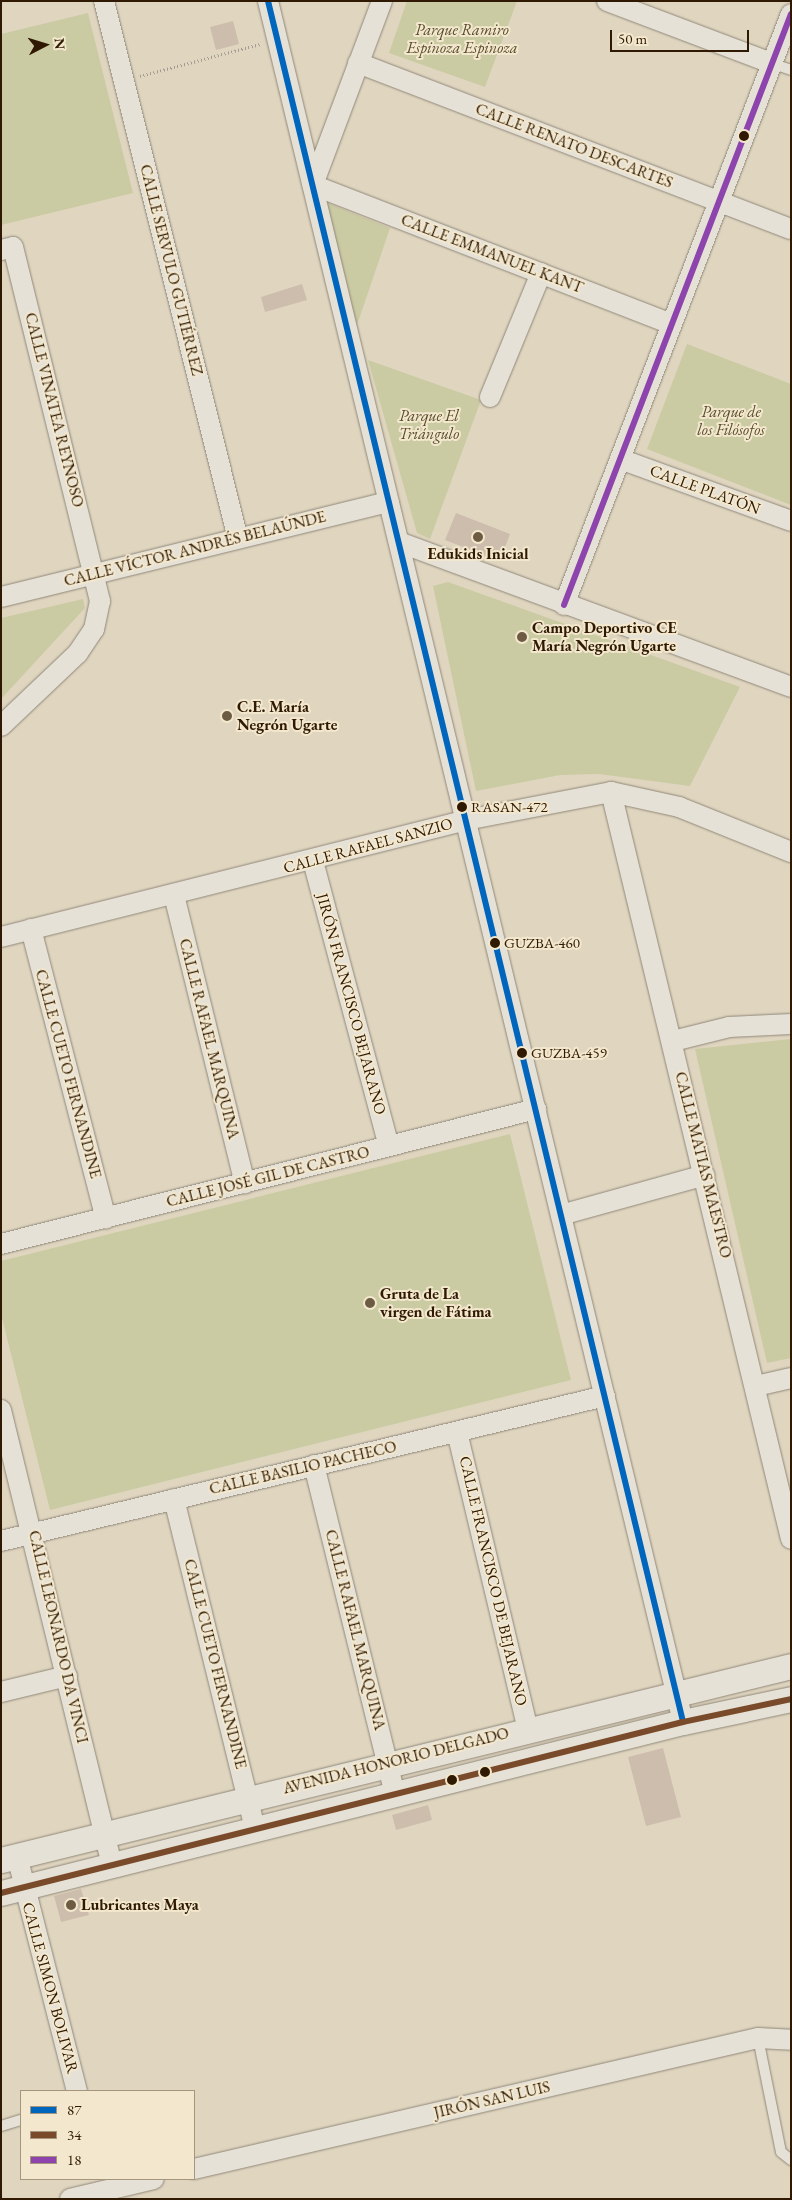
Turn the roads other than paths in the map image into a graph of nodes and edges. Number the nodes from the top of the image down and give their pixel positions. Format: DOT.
graph roads {
  1 [pos="104,1"];
  2 [pos="268,1"];
  3 [pos="382,1"];
  4 [pos="608,1"];
  5 [pos="791,14"];
  6 [pos="358,63"];
  7 [pos="771,63"];
  8 [pos="791,70"];
  9 [pos="312,185"];
  10 [pos="719,201"];
  11 [pos="791,229"];
  12 [pos="7,248"];
  13 [pos="541,273"];
  14 [pos="672,324"];
  15 [pos="490,397"];
  16 [pos="620,458"];
  17 [pos="389,502"];
  18 [pos="791,521"];
  19 [pos="238,539"];
  20 [pos="399,542"];
  21 [pos="95,574"];
  22 [pos="1,597"];
  23 [pos="564,604"];
  24 [pos="791,687"];
  25 [pos="1,726"];
  26 [pos="611,792"];
  27 [pos="466,820"];
  28 [pos="791,852"];
  29 [pos="313,861"];
  30 [pos="174,895"];
  31 [pos="31,930"];
  32 [pos="1,937"];
  33 [pos="791,1024"];
  34 [pos="673,1041"];
  35 [pos="536,1110"];
  36 [pos="389,1146"];
  37 [pos="705,1176"];
  38 [pos="245,1183"];
  39 [pos="561,1215"];
  40 [pos="106,1218"];
  41 [pos="1,1244"];
  42 [pos="791,1378"];
  43 [pos="756,1386"];
  44 [pos="604,1396"];
  45 [pos="1,1410"];
  46 [pos="457,1432"];
  47 [pos="314,1465"];
  48 [pos="174,1499"];
  49 [pos="33,1533"];
  50 [pos="790,1535"];
  51 [pos="1,1541"];
  52 [pos="791,1666"];
  53 [pos="67,1676"];
  54 [pos="1,1692"];
  55 [pos="676,1693"];
  56 [pos="791,1699"];
  57 [pos="683,1722"];
  58 [pos="528,1729"];
  59 [pos="389,1764"];
  60 [pos="395,1795"];
  61 [pos="248,1797"];
  62 [pos="256,1829"];
  63 [pos="105,1833"];
  64 [pos="9,1858"];
  65 [pos="112,1864"];
  66 [pos="13,1890"];
  67 [pos="758,2038"];
  68 [pos="791,2040"];
  69 [pos="77,2090"];
  70 [pos="20,2120"];
  71 [pos="1,2126"];
  72 [pos="791,2160"];
  73 [pos="195,2169"];
  74 [pos="149,2180"];
  75 [pos="103,2189"];
  76 [pos="70,2199"];
  1 -- 19 [label="street, CALLE SERVULO GUTIÉRREZ"];
  2 -- 9 [label="street"];
  3 -- 6 [label="street"];
  4 -- 7 [label="street"];
  5 -- 7 [label="street"];
  6 -- 9 [label="street"];
  6 -- 10 [label="street, CALLE RENATO DESCARTES"];
  7 -- 8 [label="lane"];
  7 -- 10 [label="street"];
  9 -- 13 [label="street, CALLE EMMANUEL KANT"];
  9 -- 17 [label="street"];
  10 -- 11 [label="street, CALLE RENATO DESCARTES"];
  10 -- 14 [label="street"];
  12 -- 21 [label="street, CALLE VINATEA REYNOSO"];
  13 -- 14 [label="street, CALLE EMMANUEL KANT"];
  13 -- 15 [label="street"];
  14 -- 16 [label="street"];
  16 -- 18 [label="street, CALLE PLATÓN"];
  16 -- 23 [label="street"];
  17 -- 19 [label="street, CALLE VÍCTOR ANDRÉS BELAÚNDE"];
  17 -- 20 [label="street"];
  19 -- 21 [label="street, CALLE VÍCTOR ANDRÉS BELAÚNDE"];
  20 -- 23 [label="street"];
  20 -- 27 [label="street"];
  21 -- 22 [label="street, CALLE VÍCTOR ANDRÉS BELAÚNDE"];
  21 -- 25 [label="street, CALLE VINATEA REYNOSO"];
  23 -- 24 [label="street"];
  26 -- 27 [label="street, CALLE RAFAEL SANZIO"];
  26 -- 28 [label="street, CALLE RAFAEL SANZIO"];
  26 -- 34 [label="street, CALLE MATIAS MAESTRO"];
  27 -- 29 [label="street, CALLE RAFAEL SANZIO"];
  27 -- 35 [label="street"];
  29 -- 30 [label="street, CALLE RAFAEL SANZIO"];
  29 -- 36 [label="street, JIRÓN FRANCISCO BEJARANO"];
  30 -- 31 [label="street, CALLE RAFAEL SANZIO"];
  30 -- 38 [label="street, CALLE RAFAEL MARQUINA"];
  31 -- 32 [label="street, CALLE RAFAEL SANZIO"];
  31 -- 40 [label="street, CALLE CUETO FERNANDINE"];
  33 -- 34 [label="street"];
  34 -- 37 [label="street, CALLE MATIAS MAESTRO"];
  35 -- 36 [label="street, CALLE JOSÉ GIL DE CASTRO"];
  35 -- 39 [label="street"];
  36 -- 38 [label="street, CALLE JOSÉ GIL DE CASTRO"];
  37 -- 39 [label="street"];
  37 -- 43 [label="street, CALLE MATIAS MAESTRO"];
  38 -- 40 [label="street, CALLE JOSÉ GIL DE CASTRO"];
  39 -- 44 [label="street"];
  40 -- 41 [label="street, CALLE JOSÉ GIL DE CASTRO"];
  42 -- 43 [label="street"];
  43 -- 50 [label="street, CALLE MATIAS MAESTRO"];
  44 -- 46 [label="street, CALLE BASILIO PACHECO"];
  44 -- 55 [label="street"];
  45 -- 49 [label="street, CALLE LEONARDO DA VINCI"];
  46 -- 47 [label="street, CALLE BASILIO PACHECO"];
  46 -- 58 [label="street, CALLE FRANCISCO DE BEJARANO"];
  47 -- 48 [label="street, CALLE BASILIO PACHECO"];
  47 -- 59 [label="street, CALLE RAFAEL MARQUINA"];
  48 -- 49 [label="street, CALLE BASILIO PACHECO"];
  48 -- 61 [label="street, CALLE CUETO FERNANDINE"];
  49 -- 51 [label="street, CALLE BASILIO PACHECO"];
  49 -- 53 [label="street, CALLE LEONARDO DA VINCI"];
  52 -- 55 [label="street, AVENIDA HONORIO DELGADO"];
  53 -- 54 [label="street"];
  53 -- 63 [label="street, CALLE LEONARDO DA VINCI"];
  55 -- 57 [label="street"];
  55 -- 58 [label="street, AVENIDA HONORIO DELGADO"];
  56 -- 57 [label="street, AVENIDA HONORIO DELGADO"];
  57 -- 60 [label="street, AVENIDA HONORIO DELGADO"];
  58 -- 59 [label="street, AVENIDA HONORIO DELGADO"];
  59 -- 60 [label="street, CALLE RAFAEL MARQUINA"];
  59 -- 61 [label="street, AVENIDA HONORIO DELGADO"];
  60 -- 62 [label="street, AVENIDA HONORIO DELGADO"];
  61 -- 62 [label="street, CALLE CUETO FERNANDINE"];
  61 -- 63 [label="street, AVENIDA HONORIO DELGADO"];
  62 -- 65 [label="street, AVENIDA HONORIO DELGADO"];
  63 -- 64 [label="street, AVENIDA HONORIO DELGADO"];
  63 -- 65 [label="street, CALLE LEONARDO DA VINCI"];
  64 -- 66 [label="street, CALLE SIMON BOLIVAR"];
  65 -- 66 [label="street, AVENIDA HONORIO DELGADO"];
  66 -- 69 [label="street, CALLE SIMON BOLIVAR"];
  67 -- 68 [label="street, JIRÓN SAN LUIS"];
  67 -- 72 [label="lane"];
  67 -- 73 [label="street, JIRÓN SAN LUIS"];
  70 -- 71 [label="lane"];
  74 -- 75 [label="street"];
  75 -- 76 [label="street"];
}
